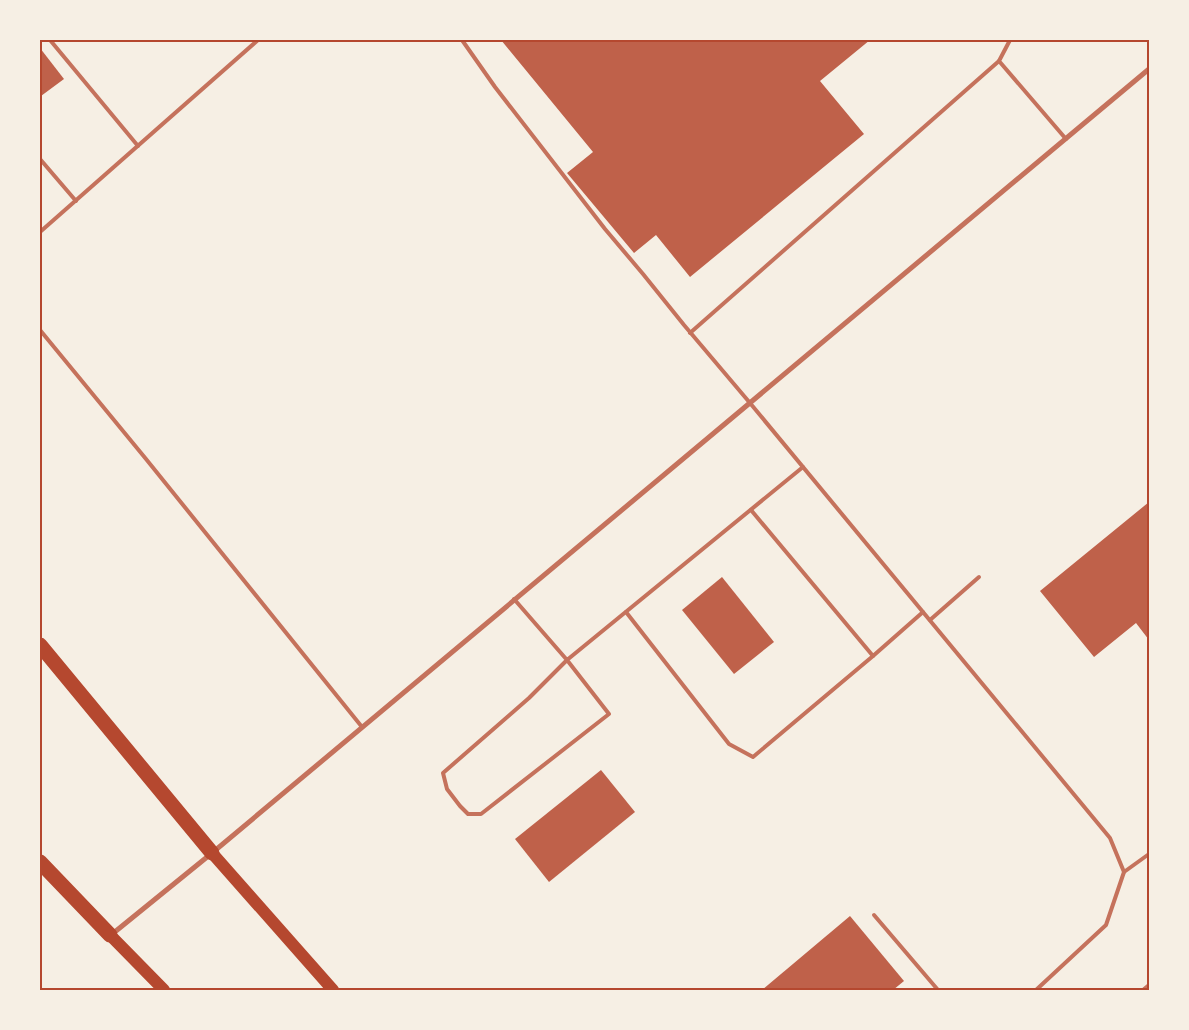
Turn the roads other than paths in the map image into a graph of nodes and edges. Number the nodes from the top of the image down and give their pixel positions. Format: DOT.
graph roads {
  1 [pos="50,40"];
  2 [pos="258,40"];
  3 [pos="462,40"];
  4 [pos="1010,40"];
  5 [pos="998,61"];
  6 [pos="1149,69"];
  7 [pos="1066,139"];
  8 [pos="138,146"];
  9 [pos="40,159"];
  10 [pos="76,200"];
  11 [pos="40,232"];
  12 [pos="40,330"];
  13 [pos="690,333"];
  14 [pos="750,403"];
  15 [pos="803,467"];
  16 [pos="751,510"];
  17 [pos="980,577"];
  18 [pos="514,599"];
  19 [pos="626,612"];
  20 [pos="923,612"];
  21 [pos="930,620"];
  22 [pos="40,645"];
  23 [pos="873,656"];
  24 [pos="567,660"];
  25 [pos="362,726"];
  26 [pos="212,853"];
  27 [pos="1149,854"];
  28 [pos="40,862"];
  29 [pos="1124,872"];
  30 [pos="874,915"];
  31 [pos="110,935"];
  32 [pos="1149,984"];
  33 [pos="164,990"];
  34 [pos="334,990"];
  35 [pos="938,990"];
  36 [pos="1036,990"];
  37 [pos="1143,990"];
  1 -- 8 [label="lane"];
  2 -- 8 [label="lane"];
  3 -- 13 [label="lane"];
  4 -- 5 [label="lane"];
  5 -- 7 [label="lane"];
  5 -- 13 [label="lane"];
  6 -- 7 [label="street"];
  7 -- 14 [label="street"];
  8 -- 10 [label="lane"];
  9 -- 10 [label="lane"];
  10 -- 11 [label="lane"];
  12 -- 25 [label="lane"];
  13 -- 14 [label="lane"];
  14 -- 15 [label="lane"];
  14 -- 18 [label="street"];
  15 -- 16 [label="lane"];
  15 -- 20 [label="lane"];
  16 -- 19 [label="lane"];
  16 -- 23 [label="lane"];
  17 -- 21 [label="lane"];
  18 -- 24 [label="lane"];
  18 -- 25 [label="street"];
  19 -- 23 [label="lane"];
  19 -- 24 [label="lane"];
  20 -- 21 [label="lane"];
  20 -- 23 [label="lane"];
  21 -- 29 [label="lane"];
  22 -- 26 [label="highway"];
  24 -- 24 [label="lane"];
  25 -- 26 [label="street"];
  26 -- 31 [label="street"];
  26 -- 34 [label="main road"];
  27 -- 29 [label="lane"];
  28 -- 31 [label="highway"];
  29 -- 36 [label="lane"];
  30 -- 35 [label="lane"];
  31 -- 33 [label="main road"];
  32 -- 37 [label="lane"];
}
